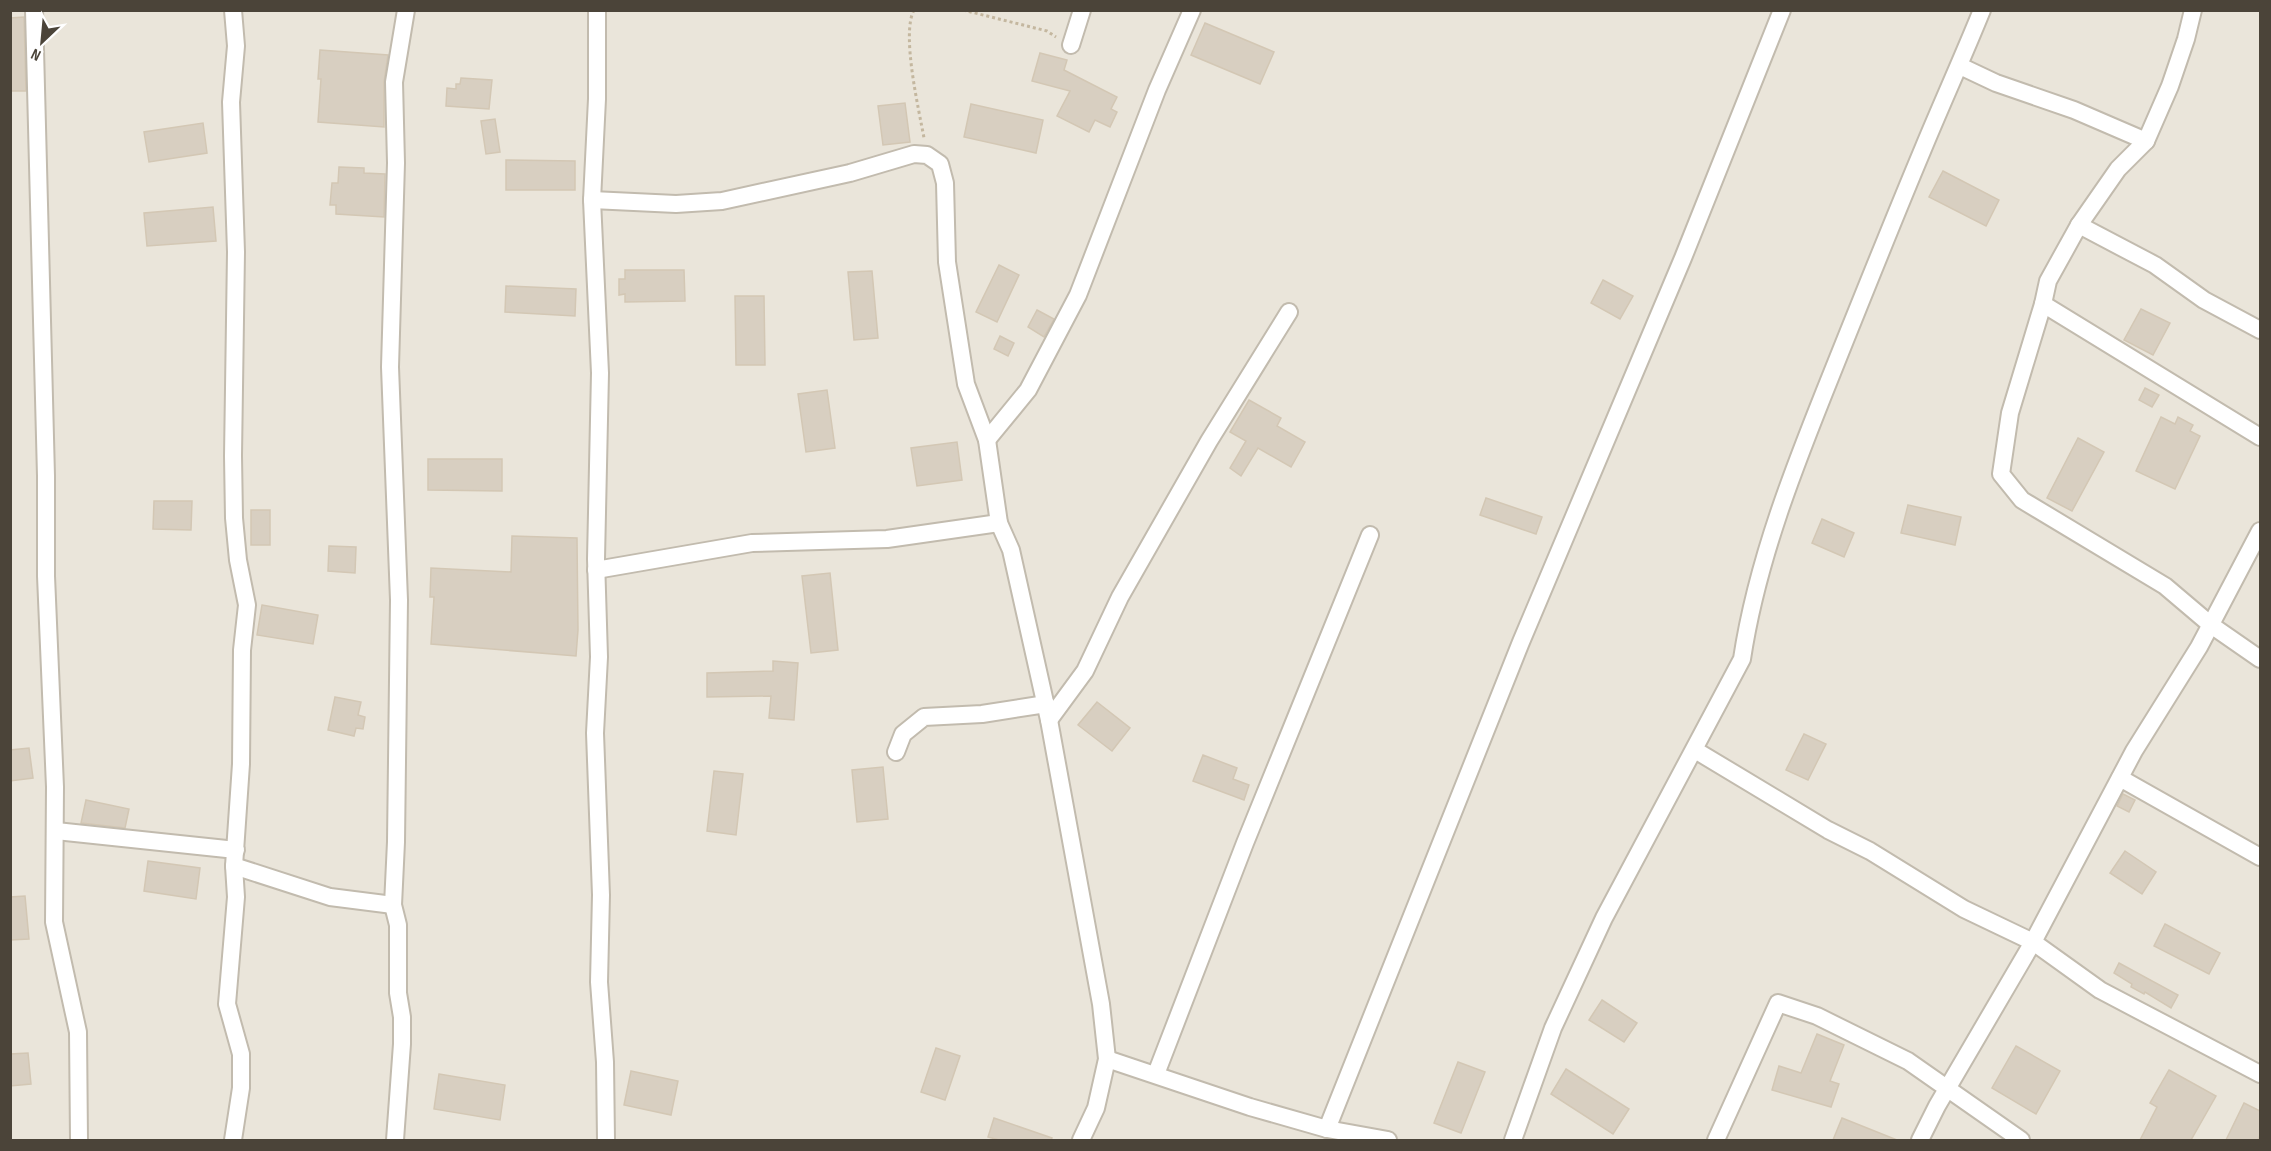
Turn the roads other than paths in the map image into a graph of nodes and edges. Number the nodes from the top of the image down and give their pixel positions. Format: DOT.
graph roads {
  1 [pos="34,10"];
  2 [pos="233,10"];
  3 [pos="406,10"];
  4 [pos="597,10"];
  5 [pos="1082,10"];
  6 [pos="1192,10"];
  7 [pos="1782,10"];
  8 [pos="1982,10"];
  9 [pos="2193,10"];
  10 [pos="1071,45"];
  11 [pos="1960,66"];
  12 [pos="2146,141"];
  13 [pos="592,200"];
  14 [pos="2079,225"];
  15 [pos="2043,304"];
  16 [pos="1289,312"];
  17 [pos="2260,330"];
  18 [pos="2260,437"];
  19 [pos="987,440"];
  20 [pos="999,523"];
  21 [pos="2260,531"];
  22 [pos="1370,535"];
  23 [pos="596,570"];
  24 [pos="2211,626"];
  25 [pos="2260,659"];
  26 [pos="1047,712"];
  27 [pos="1695,750"];
  28 [pos="896,752"];
  29 [pos="2120,778"];
  30 [pos="56,831"];
  31 [pos="2260,857"];
  32 [pos="235,858"];
  33 [pos="393,905"];
  34 [pos="2033,942"];
  35 [pos="1107,1059"];
  36 [pos="1156,1074"];
  37 [pos="2260,1074"];
  38 [pos="1948,1089"];
  39 [pos="1327,1129"];
  40 [pos="79,1140"];
  41 [pos="233,1140"];
  42 [pos="395,1140"];
  43 [pos="606,1140"];
  44 [pos="1081,1140"];
  45 [pos="1388,1140"];
  46 [pos="1513,1140"];
  47 [pos="1716,1140"];
  48 [pos="1920,1140"];
  49 [pos="2021,1140"];
  1 -- 30 [label="street"];
  2 -- 32 [label="street"];
  3 -- 33 [label="street"];
  4 -- 13 [label="street"];
  5 -- 10 [label="street"];
  6 -- 19 [label="street"];
  7 -- 39 [label="street"];
  8 -- 11 [label="street"];
  9 -- 12 [label="street"];
  11 -- 12 [label="street"];
  11 -- 27 [label="street"];
  12 -- 14 [label="street"];
  13 -- 19 [label="street"];
  13 -- 23 [label="street"];
  14 -- 15 [label="street"];
  14 -- 17 [label="street"];
  15 -- 18 [label="street"];
  15 -- 24 [label="street"];
  16 -- 26 [label="street"];
  19 -- 20 [label="street"];
  20 -- 23 [label="street"];
  20 -- 26 [label="street"];
  21 -- 24 [label="street"];
  22 -- 36 [label="street"];
  23 -- 43 [label="street"];
  24 -- 25 [label="street"];
  24 -- 29 [label="street"];
  26 -- 28 [label="street"];
  26 -- 35 [label="street"];
  27 -- 34 [label="street"];
  27 -- 46 [label="street"];
  29 -- 31 [label="street"];
  29 -- 34 [label="street"];
  30 -- 32 [label="street"];
  30 -- 40 [label="street"];
  32 -- 33 [label="street"];
  32 -- 41 [label="street"];
  33 -- 42 [label="street"];
  34 -- 37 [label="street"];
  34 -- 38 [label="street"];
  35 -- 36 [label="street"];
  35 -- 44 [label="street"];
  36 -- 39 [label="street"];
  38 -- 47 [label="street"];
  38 -- 48 [label="street"];
  38 -- 49 [label="street"];
  39 -- 45 [label="street"];
}
